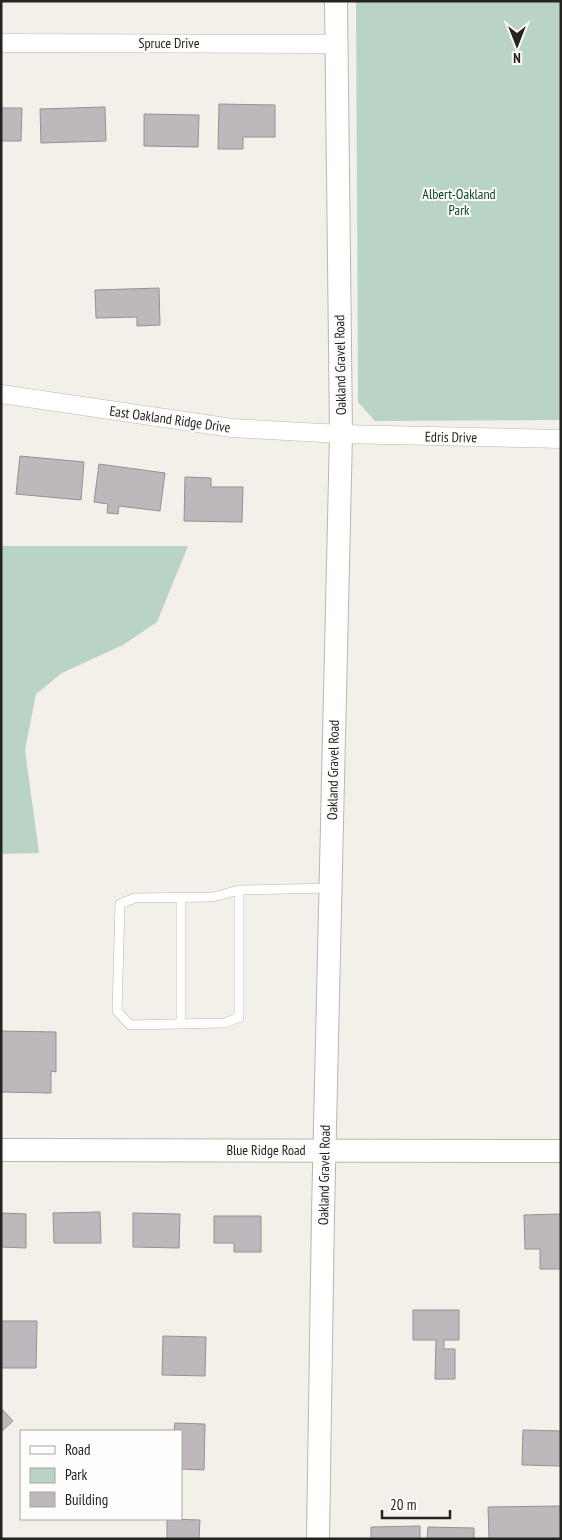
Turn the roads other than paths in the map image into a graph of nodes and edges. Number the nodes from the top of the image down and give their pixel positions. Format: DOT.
graph roads {
  1 [pos="336,1"];
  2 [pos="1,43"];
  3 [pos="336,44"];
  4 [pos="1,394"];
  5 [pos="341,434"];
  6 [pos="561,439"];
  7 [pos="330,888"];
  8 [pos="240,890"];
  9 [pos="181,898"];
  10 [pos="181,1024"];
  11 [pos="1,1150"];
  12 [pos="325,1150"];
  13 [pos="561,1151"];
  14 [pos="318,1539"];
  1 -- 3 [label="street, Oakland Gravel Road"];
  2 -- 3 [label="street, Spruce Drive"];
  3 -- 5 [label="street, Oakland Gravel Road"];
  4 -- 5 [label="street, East Oakland Ridge Drive"];
  5 -- 6 [label="street, Edris Drive"];
  5 -- 7 [label="street, Oakland Gravel Road"];
  7 -- 8 [label="lane"];
  7 -- 12 [label="street, Oakland Gravel Road"];
  8 -- 9 [label="lane"];
  8 -- 10 [label="lane"];
  9 -- 10 [label="lane"];
  9 -- 10 [label="lane"];
  11 -- 12 [label="street, Blue Ridge Road"];
  12 -- 13 [label="street, Blue Ridge Road"];
  12 -- 14 [label="street, Oakland Gravel Road"];
}
